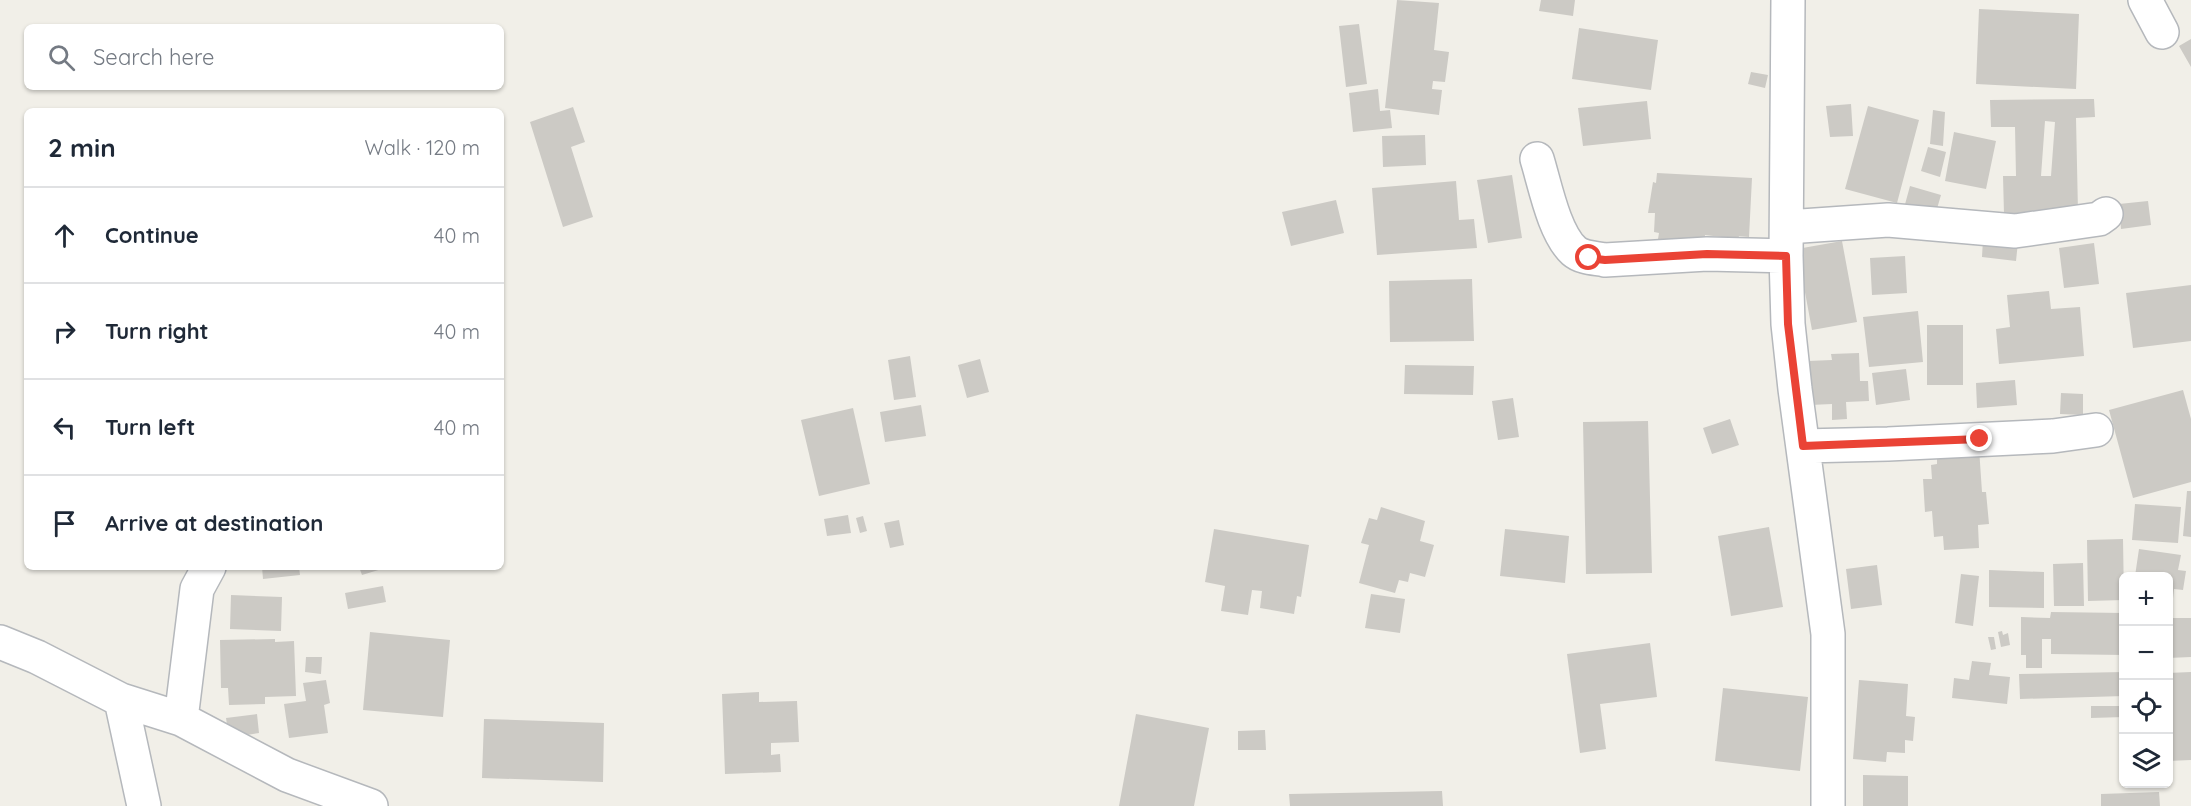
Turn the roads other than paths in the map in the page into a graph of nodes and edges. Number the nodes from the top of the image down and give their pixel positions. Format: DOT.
graph roads {
  1 [pos="1788,0"];
  2 [pos="2145,0"];
  3 [pos="2162,32"];
  4 [pos="1537,159"];
  5 [pos="2106,214"];
  6 [pos="1786,242"];
  7 [pos="2096,430"];
  8 [pos="1803,446"];
  9 [pos="207,570"];
  10 [pos="0,642"];
  11 [pos="121,700"];
  12 [pos="181,719"];
  13 [pos="144,806"];
  14 [pos="371,806"];
  15 [pos="1828,806"];
  1 -- 6 [label="street"];
  2 -- 3 [label="street"];
  4 -- 6 [label="street"];
  5 -- 6 [label="street"];
  6 -- 8 [label="street"];
  7 -- 8 [label="street"];
  8 -- 15 [label="street"];
  9 -- 12 [label="street"];
  10 -- 11 [label="street"];
  11 -- 12 [label="street"];
  11 -- 13 [label="street"];
  12 -- 14 [label="street"];
}
